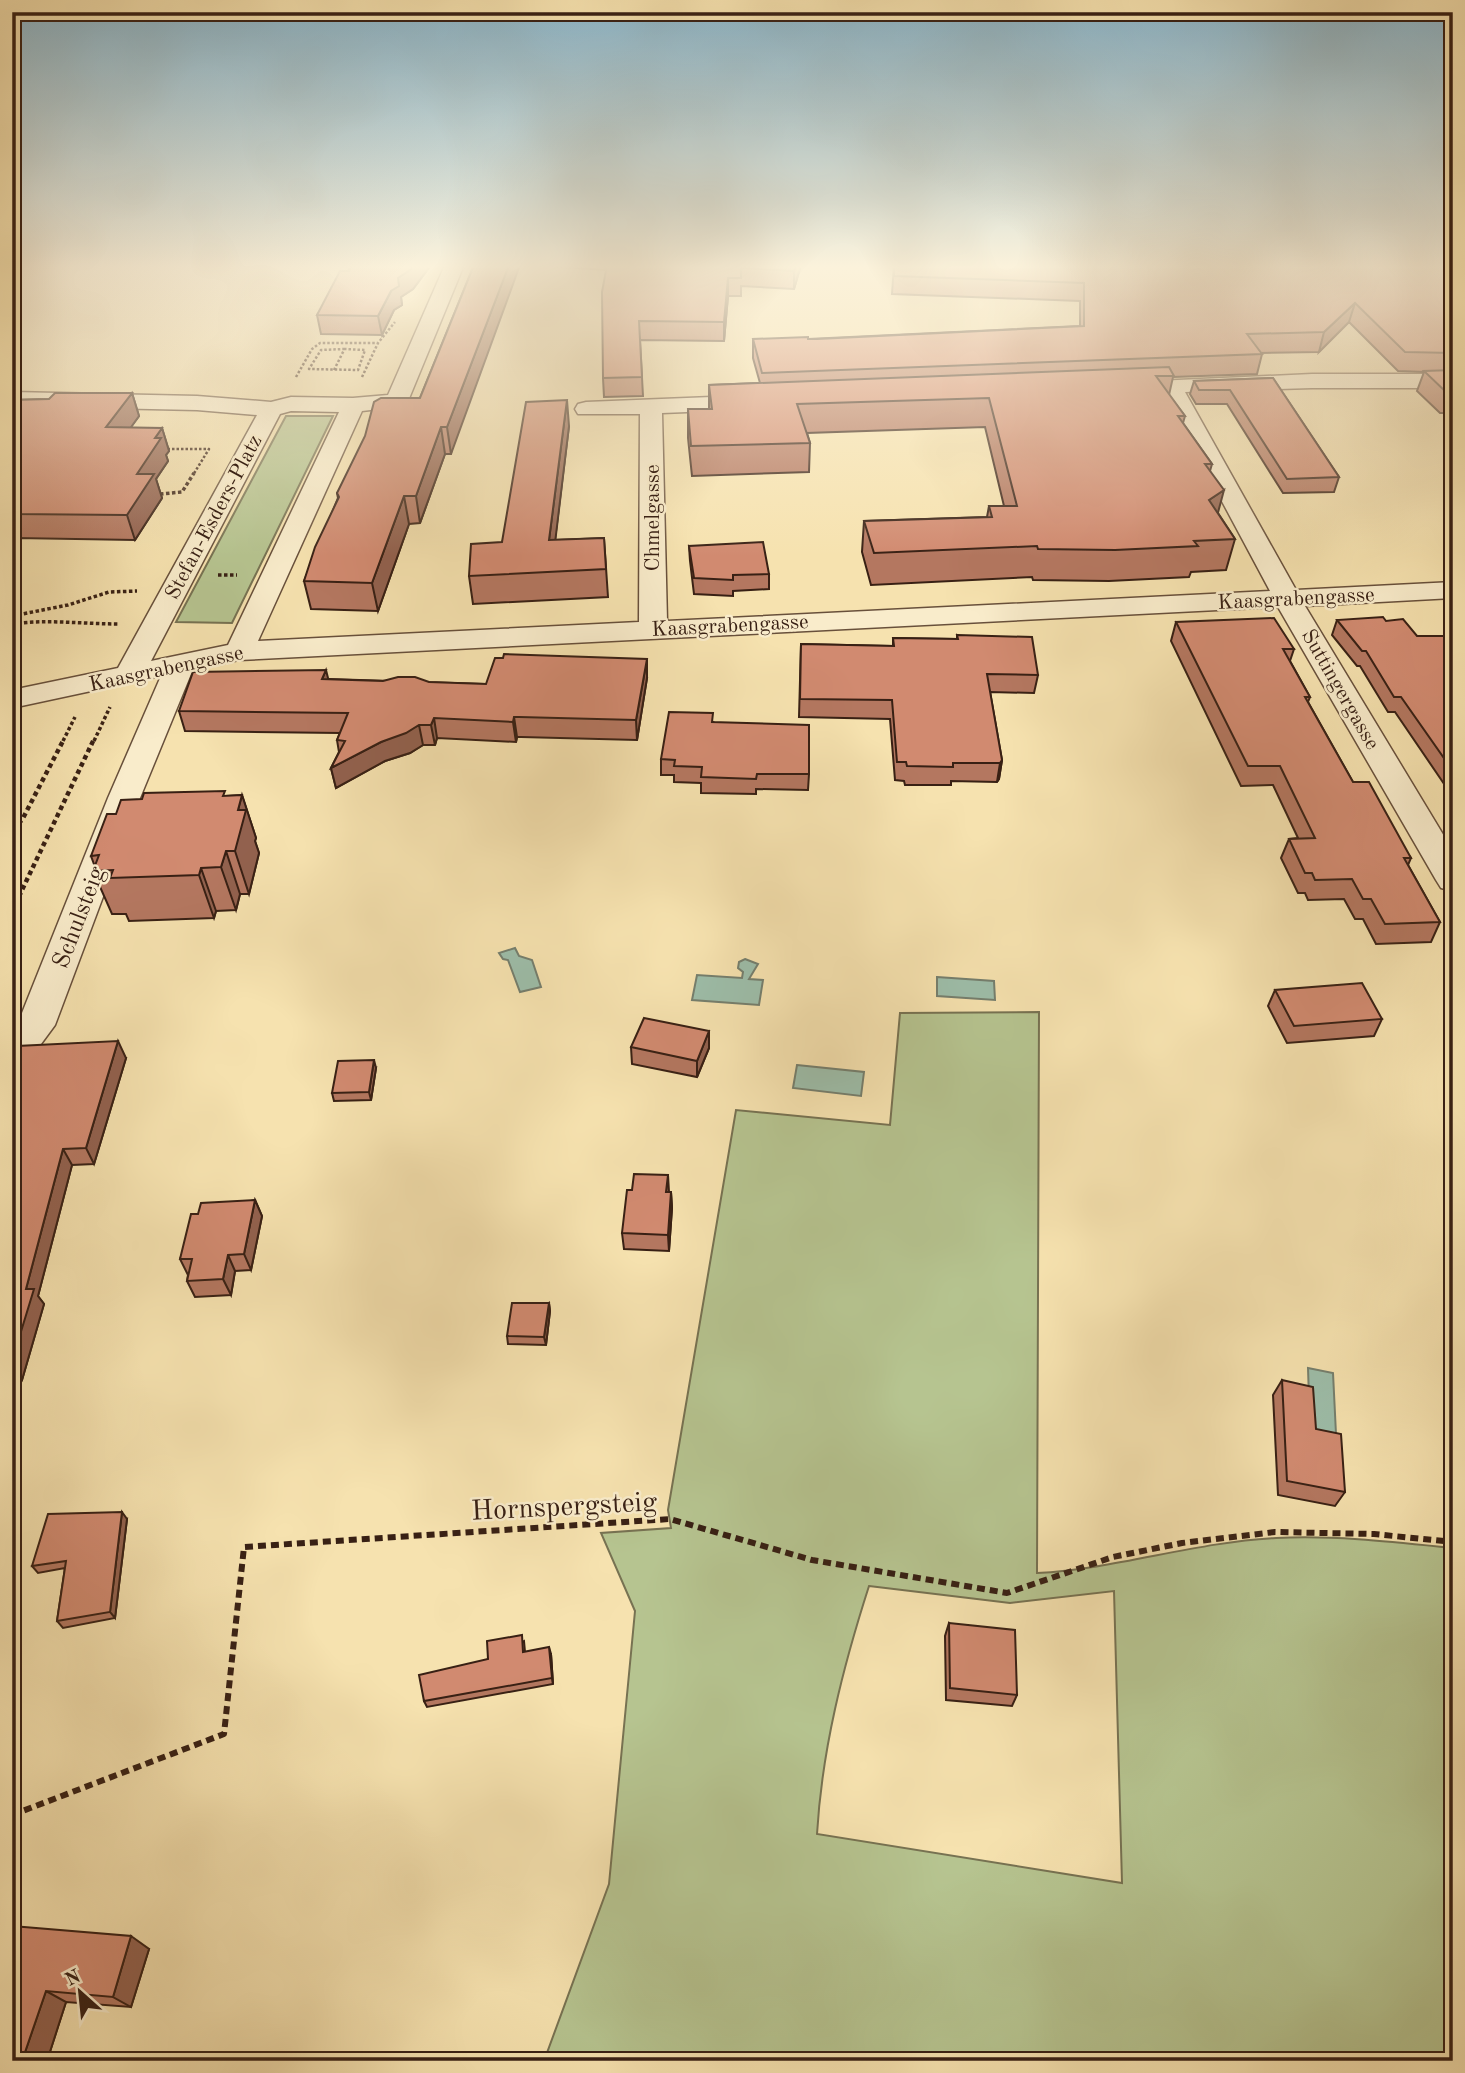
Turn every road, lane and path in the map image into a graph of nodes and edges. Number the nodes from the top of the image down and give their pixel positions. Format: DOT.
graph roads {
  1 [pos="305,362"];
  2 [pos="314,362"];
  3 [pos="362,362"];
  4 [pos="370,362"];
  5 [pos="414,362"];
  6 [pos="1453,381"];
  7 [pos="299,385"];
  8 [pos="1171,386"];
  9 [pos="1102,389"];
  10 [pos="356,392"];
  11 [pos="12,399"];
  12 [pos="788,401"];
  13 [pos="651,406"];
  14 [pos="271,409"];
  15 [pos="586,409"];
  16 [pos="155,449"];
  17 [pos="160,494"];
  18 [pos="182,575"];
  19 [pos="274,575"];
  20 [pos="1453,590"];
  21 [pos="138,591"];
  22 [pos="1287,598"];
  23 [pos="12,616"];
  24 [pos="12,624"];
  25 [pos="156,624"];
  26 [pos="653,629"];
  27 [pos="239,651"];
  28 [pos="180,666"];
  29 [pos="112,685"];
  30 [pos="12,699"];
  31 [pos="12,828"];
  32 [pos="1453,880"];
  33 [pos="12,911"];
  34 [pos="12,1041"];
  35 [pos="1453,1542"];
  36 [pos="12,1815"];
  1 -- 7 [label="path"];
  2 -- 3 [label="path"];
  4 -- 10 [label="path"];
  5 -- 10 [label="street, Stefan-Esders-Platz"];
  6 -- 8 [label="street"];
  8 -- 9 [label="street"];
  8 -- 22 [label="street, Suttingergasse"];
  10 -- 14 [label="street, Stefan-Esders-Platz"];
  10 -- 19 [label="street"];
  11 -- 14 [label="street"];
  12 -- 13 [label="street"];
  13 -- 15 [label="street"];
  13 -- 26 [label="street, Chmelgasse"];
  14 -- 18 [label="street, Stefan-Esders-Platz"];
  16 -- 17 [label="path"];
  18 -- 19 [label="path"];
  18 -- 25 [label="street, Stefan-Esders-Platz"];
  19 -- 27 [label="street"];
  20 -- 22 [label="street, Kaasgrabengasse"];
  21 -- 23 [label="path"];
  22 -- 26 [label="street, Kaasgrabengasse"];
  22 -- 32 [label="street, Suttingergasse"];
  24 -- 25 [label="path"];
  25 -- 29 [label="street, Stefan-Esders-Platz"];
  26 -- 27 [label="street, Kaasgrabengasse"];
  27 -- 28 [label="street, Kaasgrabengasse"];
  28 -- 29 [label="street, Kaasgrabengasse"];
  28 -- 34 [label="street, Schulsteig"];
  29 -- 30 [label="street, Kaasgrabengasse"];
  29 -- 31 [label="path"];
  29 -- 33 [label="path"];
  35 -- 36 [label="path, Hornspergsteig"];
}
